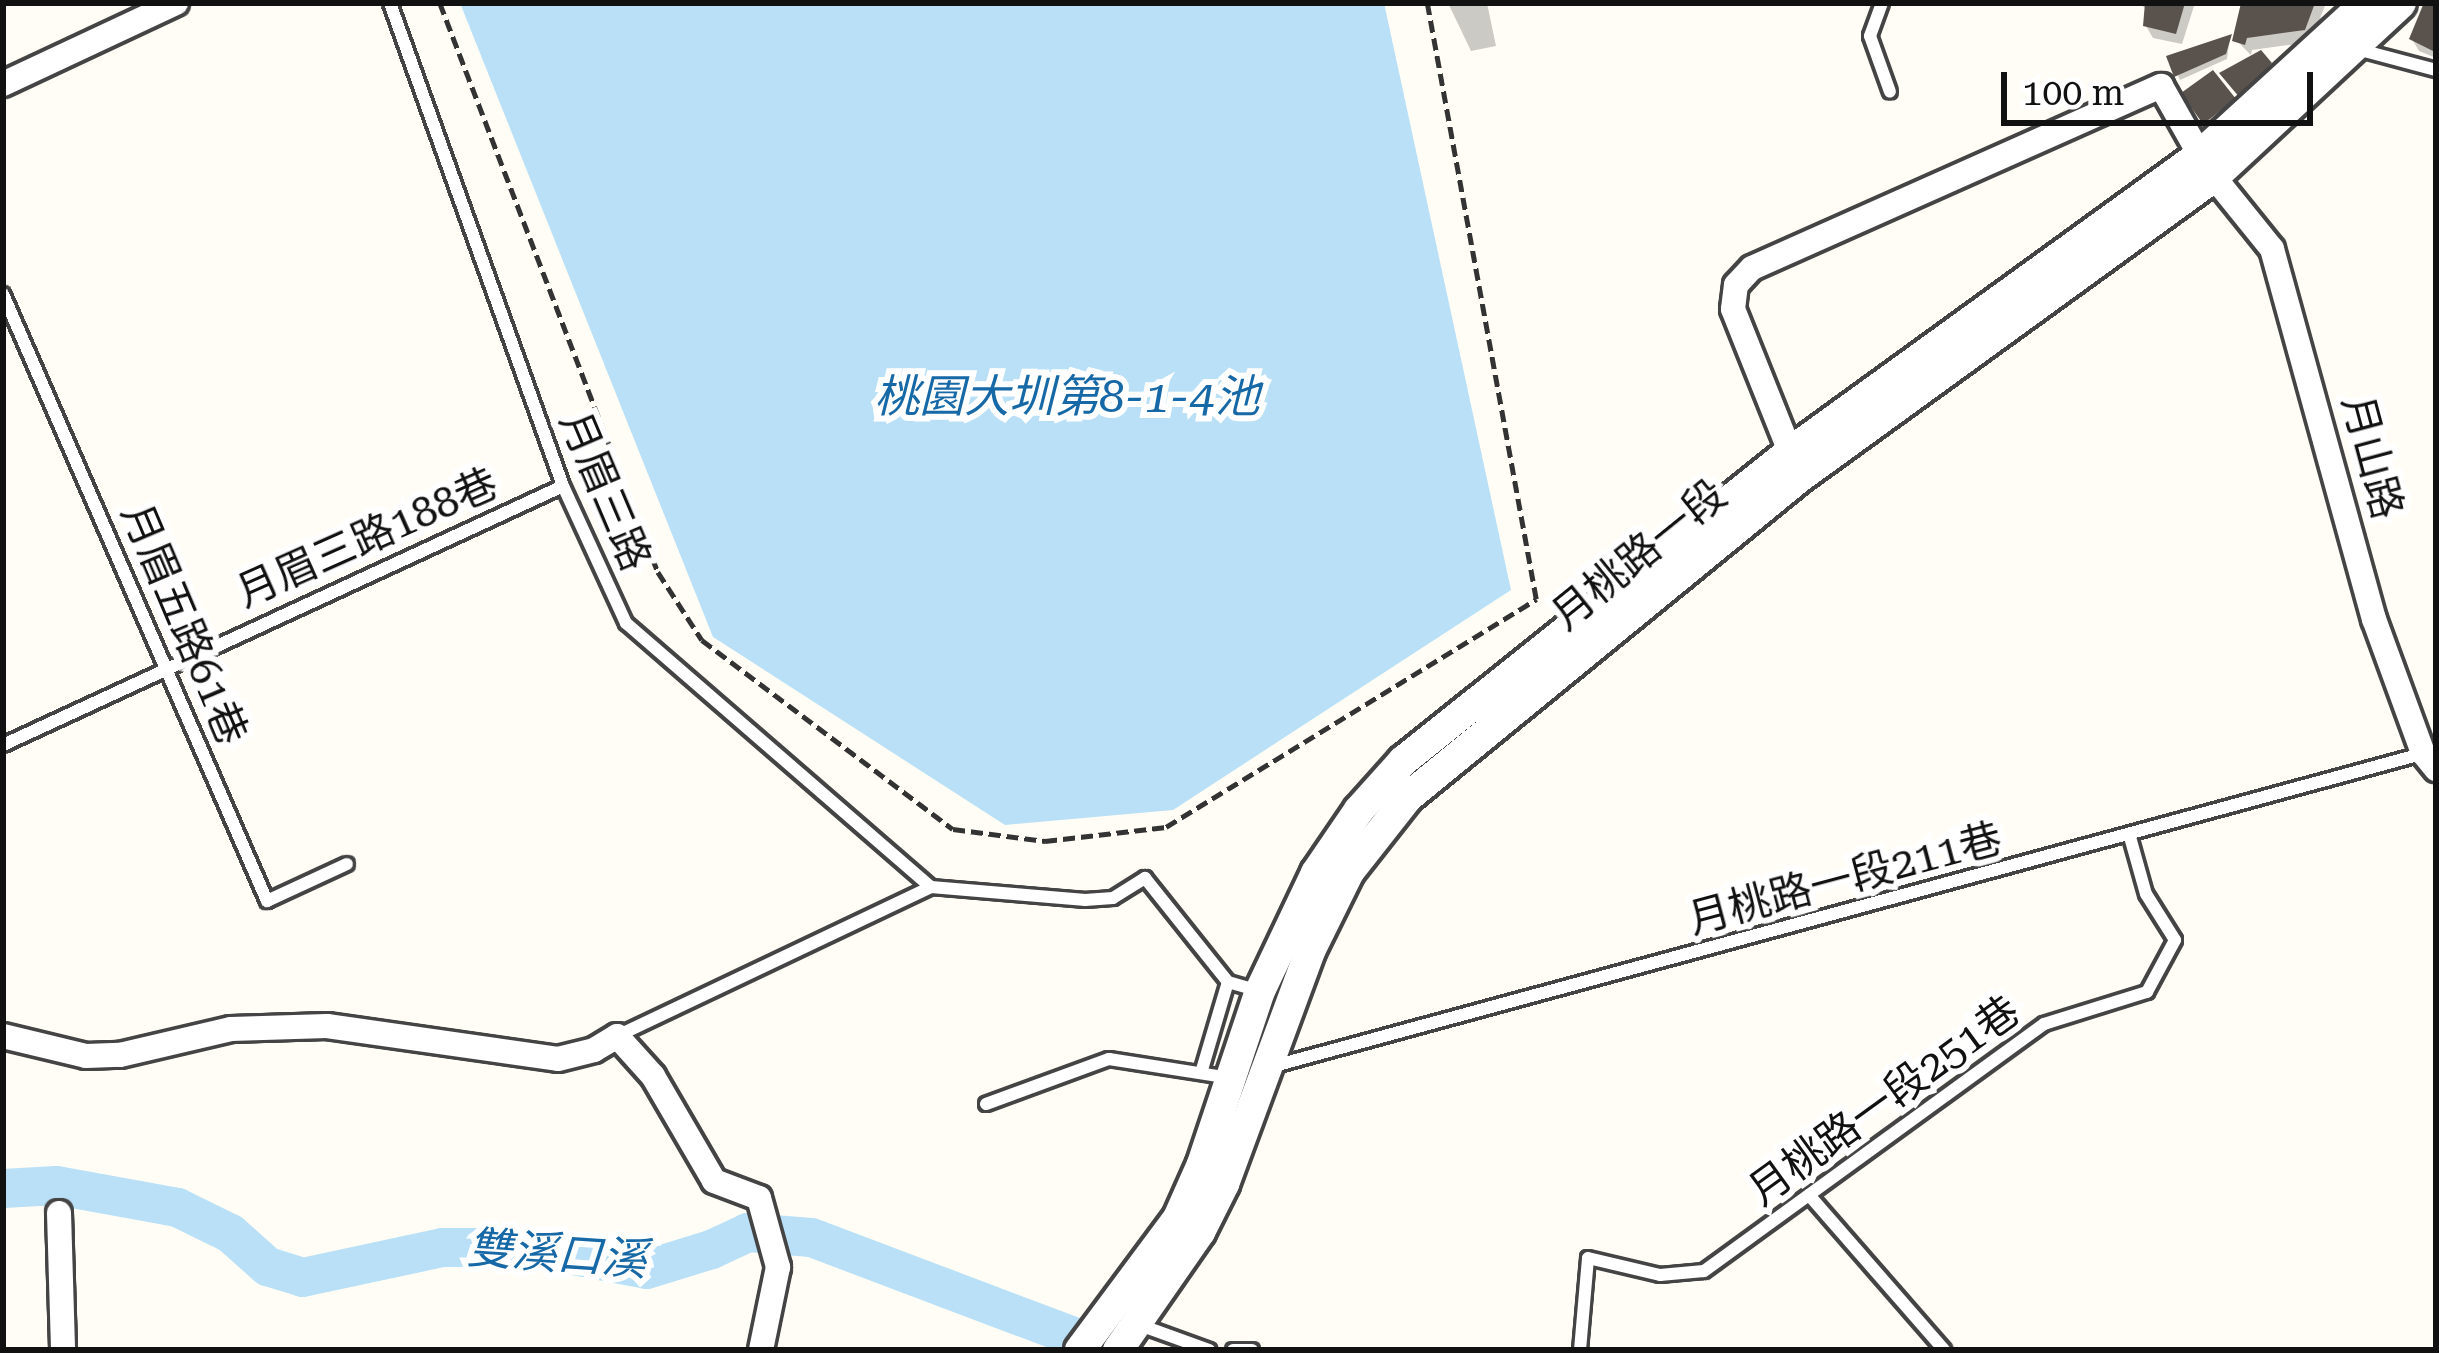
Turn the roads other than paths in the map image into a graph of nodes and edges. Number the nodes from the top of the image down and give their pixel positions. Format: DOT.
graph roads {
  1 [pos="176,3"];
  2 [pos="390,3"];
  3 [pos="1882,3"];
  4 [pos="2366,3"];
  5 [pos="2401,3"];
  6 [pos="2356,49"];
  7 [pos="2436,70"];
  8 [pos="3,84"];
  9 [pos="1891,92"];
  10 [pos="2207,166"];
  11 [pos="3,294"];
  12 [pos="1795,465"];
  13 [pos="563,486"];
  14 [pos="166,664"];
  15 [pos="3,745"];
  16 [pos="2432,757"];
  17 [pos="2130,837"];
  18 [pos="347,864"];
  19 [pos="931,887"];
  20 [pos="1228,982"];
  21 [pos="1260,991"];
  22 [pos="3,1036"];
  23 [pos="617,1036"];
  24 [pos="1269,1067"];
  25 [pos="1216,1076"];
  26 [pos="986,1104"];
  27 [pos="1808,1195"];
  28 [pos="59,1213"];
  29 [pos="1121,1332"];
  30 [pos="64,1350"];
  31 [pos="761,1350"];
  32 [pos="1080,1350"];
  33 [pos="1209,1350"];
  34 [pos="1233,1350"];
  35 [pos="1252,1350"];
  36 [pos="1580,1350"];
  37 [pos="1944,1350"];
  1 -- 8 [label="street"];
  2 -- 13 [label="lane, 月眉三路"];
  3 -- 9 [label="lane"];
  4 -- 10 [label="street, 月桃路一段"];
  5 -- 6 [label="street, 月桃路一段"];
  6 -- 7 [label="lane"];
  6 -- 10 [label="street, 月桃路一段"];
  10 -- 12 [label="street, 月桃路一段"];
  10 -- 12 [label="street, 月山路"];
  10 -- 16 [label="street, 月山路"];
  11 -- 14 [label="lane, 月眉五路61巷"];
  12 -- 21 [label="street, 月桃路一段"];
  12 -- 24 [label="street, 月桃路一段"];
  13 -- 14 [label="lane, 月眉三路188巷"];
  13 -- 19 [label="lane, 月眉三路"];
  14 -- 15 [label="lane, 月眉三路188巷"];
  14 -- 18 [label="lane, 月眉五路61巷"];
  16 -- 17 [label="lane, 月桃路一段211巷"];
  17 -- 24 [label="lane, 月桃路一段211巷"];
  17 -- 27 [label="lane, 月桃路一段251巷"];
  19 -- 20 [label="lane"];
  19 -- 23 [label="lane"];
  20 -- 21 [label="lane"];
  20 -- 25 [label="lane"];
  21 -- 25 [label="street, 月桃路一段"];
  22 -- 23 [label="street"];
  23 -- 31 [label="street"];
  24 -- 25 [label="street"];
  24 -- 29 [label="street, 月桃路一段"];
  25 -- 26 [label="lane"];
  25 -- 29 [label="street, 月桃路一段"];
  27 -- 36 [label="lane, 月桃路一段251巷"];
  27 -- 37 [label="lane"];
  28 -- 30 [label="street"];
  29 -- 32 [label="street"];
  29 -- 33 [label="lane"];
  34 -- 35 [label="lane"];
}
